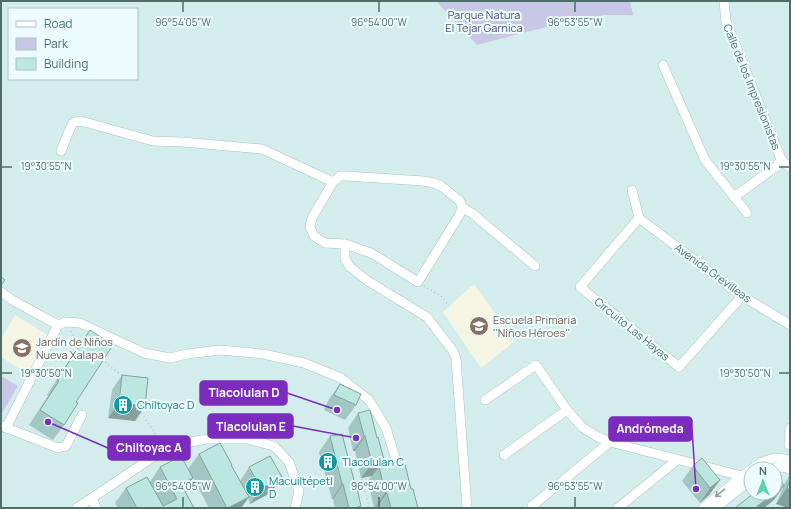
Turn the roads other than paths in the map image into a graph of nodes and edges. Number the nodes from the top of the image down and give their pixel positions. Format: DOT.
graph roads {
  1 [pos="724,1"];
  2 [pos="663,65"];
  3 [pos="61,151"];
  4 [pos="781,158"];
  5 [pos="790,168"];
  6 [pos="333,182"];
  7 [pos="632,190"];
  8 [pos="734,197"];
  9 [pos="462,206"];
  10 [pos="747,213"];
  11 [pos="639,218"];
  12 [pos="345,244"];
  13 [pos="536,266"];
  14 [pos="1,292"];
  15 [pos="742,296"];
  16 [pos="62,324"];
  17 [pos="790,325"];
  18 [pos="485,400"];
  19 [pos="567,410"];
  20 [pos="82,415"];
  21 [pos="4,426"];
  22 [pos="790,428"];
  23 [pos="610,442"];
  24 [pos="789,445"];
  25 [pos="504,456"];
  26 [pos="677,460"];
  27 [pos="765,461"];
  28 [pos="790,461"];
  29 [pos="402,478"];
  30 [pos="743,479"];
  31 [pos="743,483"];
  32 [pos="743,484"];
  33 [pos="92,498"];
  34 [pos="532,506"];
  35 [pos="77,508"];
  36 [pos="96,508"];
  37 [pos="295,508"];
  38 [pos="467,508"];
  39 [pos="618,508"];
  40 [pos="703,508"];
  41 [pos="715,508"];
  1 -- 4 [label="street, Calle de los Impresionistas"];
  2 -- 8 [label="street"];
  3 -- 6 [label="street"];
  4 -- 5 [label="street, Calle de los Impresionistas"];
  4 -- 8 [label="street"];
  6 -- 9 [label="street"];
  6 -- 12 [label="street"];
  7 -- 11 [label="street"];
  8 -- 10 [label="street"];
  9 -- 12 [label="street"];
  9 -- 13 [label="street"];
  11 -- 15 [label="street, Avenida Grevilleas"];
  11 -- 15 [label="street, Circuito Las Hayas"];
  12 -- 38 [label="street"];
  14 -- 16 [label="street"];
  15 -- 17 [label="street, Avenida Grevilleas"];
  16 -- 21 [label="street"];
  16 -- 29 [label="street"];
  18 -- 19 [label="street"];
  19 -- 23 [label="street"];
  19 -- 25 [label="street"];
  20 -- 21 [label="street"];
  22 -- 24 [label="street"];
  23 -- 26 [label="street"];
  23 -- 34 [label="street"];
  26 -- 30 [label="street"];
  26 -- 39 [label="street"];
  27 -- 28 [label="street"];
  31 -- 40 [label="street, one-way"];
  32 -- 41 [label="street"];
  33 -- 35 [label="street"];
  33 -- 36 [label="street"];
  33 -- 37 [label="street"];
}
